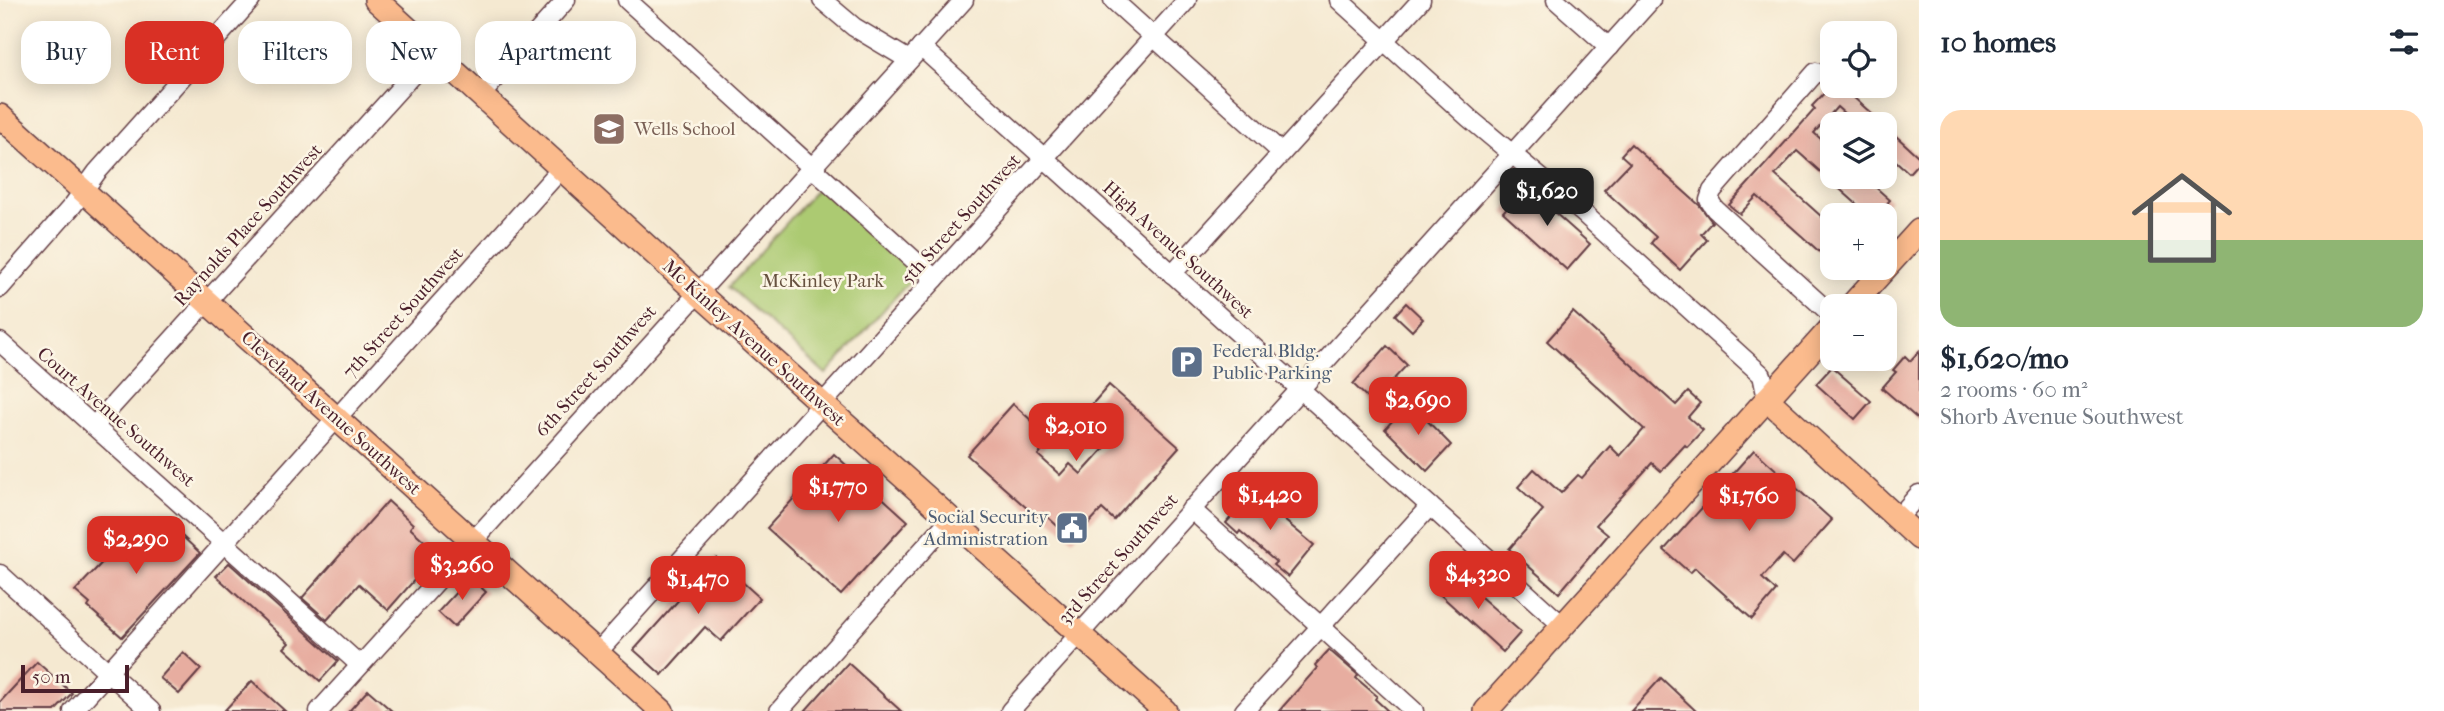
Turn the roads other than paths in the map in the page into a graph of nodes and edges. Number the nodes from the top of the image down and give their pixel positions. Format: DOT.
graph roads {
  1 [pos="251,0"];
  2 [pos="376,0"];
  3 [pos="566,0"];
  4 [pos="626,0"];
  5 [pos="822,0"];
  6 [pos="964,0"];
  7 [pos="1113,0"];
  8 [pos="1187,0"];
  9 [pos="1339,0"];
  10 [pos="1420,0"];
  11 [pos="1556,0"];
  12 [pos="1651,0"];
  13 [pos="399,21"];
  14 [pos="1154,37"];
  15 [pos="1383,41"];
  16 [pos="1609,47"];
  17 [pos="915,54"];
  18 [pos="1816,72"];
  19 [pos="461,77"];
  20 [pos="404,84"];
  21 [pos="481,95"];
  22 [pos="0,116"];
  23 [pos="1282,153"];
  24 [pos="1512,153"];
  25 [pos="1044,158"];
  26 [pos="811,167"];
  27 [pos="561,169"];
  28 [pos="83,190"];
  29 [pos="1919,231"];
  30 [pos="1172,274"];
  31 [pos="935,279"];
  32 [pos="0,288"];
  33 [pos="697,292"];
  34 [pos="1862,294"];
  35 [pos="207,302"];
  36 [pos="1820,304"];
  37 [pos="1820,340"];
  38 [pos="0,342"];
  39 [pos="1300,388"];
  40 [pos="1767,399"];
  41 [pos="822,404"];
  42 [pos="336,418"];
  43 [pos="94,426"];
  44 [pos="1919,494"];
  45 [pos="1430,506"];
  46 [pos="1191,509"];
  47 [pos="1898,518"];
  48 [pos="950,519"];
  49 [pos="1919,538"];
  50 [pos="472,540"];
  51 [pos="225,543"];
  52 [pos="0,574"];
  53 [pos="1321,626"];
  54 [pos="1563,626"];
  55 [pos="1079,634"];
  56 [pos="597,653"];
  57 [pos="360,665"];
  58 [pos="107,671"];
  59 [pos="72,711"];
  60 [pos="151,711"];
  61 [pos="319,711"];
  62 [pos="662,711"];
  63 [pos="779,711"];
  64 [pos="1010,711"];
  65 [pos="1165,711"];
  66 [pos="1244,711"];
  67 [pos="1414,711"];
  68 [pos="1486,711"];
  1 -- 28 [label="street"];
  2 -- 13 [label="main road, Mc Kinley Avenue Southwest"];
  3 -- 21 [label="street"];
  4 -- 26 [label="street"];
  5 -- 17 [label="street, High Avenue Southwest"];
  6 -- 17 [label="street, 6th Street Southwest"];
  7 -- 14 [label="street"];
  8 -- 14 [label="street, 5th Street Southwest"];
  9 -- 15 [label="street"];
  10 -- 15 [label="street"];
  11 -- 16 [label="street"];
  12 -- 16 [label="street, 3rd Street Southwest"];
  14 -- 23 [label="street"];
  14 -- 25 [label="street, 5th Street Southwest"];
  15 -- 23 [label="street"];
  15 -- 24 [label="street"];
  16 -- 24 [label="street, 3rd Street Southwest"];
  17 -- 25 [label="street, High Avenue Southwest"];
  17 -- 26 [label="street, 6th Street Southwest"];
  18 -- 36 [label="street"];
  19 -- 21 [label="main road, Mc Kinley Avenue Southwest"];
  20 -- 35 [label="street, Raynolds Place Southwest"];
  21 -- 27 [label="main road, Mc Kinley Avenue Southwest"];
  22 -- 28 [label="main road, Cleveland Avenue Southwest"];
  23 -- 30 [label="street"];
  24 -- 39 [label="street, 3rd Street Southwest"];
  24 -- 40 [label="street"];
  25 -- 30 [label="street, High Avenue Southwest"];
  25 -- 31 [label="street, 5th Street Southwest"];
  26 -- 31 [label="street"];
  26 -- 33 [label="street, 6th Street Southwest"];
  27 -- 33 [label="main road, Mc Kinley Avenue Southwest"];
  27 -- 42 [label="street, 7th Street Southwest"];
  28 -- 32 [label="street"];
  28 -- 35 [label="main road, Cleveland Avenue Southwest"];
  29 -- 34 [label="main road"];
  30 -- 39 [label="street, High Avenue Southwest"];
  31 -- 41 [label="street, 5th Street Southwest"];
  33 -- 41 [label="main road, Mc Kinley Avenue Southwest"];
  33 -- 50 [label="street, 6th Street Southwest"];
  35 -- 42 [label="main road, Cleveland Avenue Southwest"];
  35 -- 43 [label="street, Raynolds Place Southwest"];
  37 -- 40 [label="main road"];
  38 -- 43 [label="street, Court Avenue Southwest"];
  39 -- 45 [label="street, High Avenue Southwest"];
  39 -- 46 [label="street, 3rd Street Southwest"];
  40 -- 47 [label="main road"];
  40 -- 54 [label="main road"];
  41 -- 48 [label="main road, Mc Kinley Avenue Southwest"];
  41 -- 56 [label="street, 5th Street Southwest"];
  42 -- 50 [label="main road, Cleveland Avenue Southwest"];
  42 -- 51 [label="street, 7th Street Southwest"];
  43 -- 51 [label="street, Court Avenue Southwest"];
  44 -- 47 [label="street"];
  45 -- 53 [label="street"];
  45 -- 54 [label="street, High Avenue Southwest"];
  46 -- 53 [label="street"];
  46 -- 55 [label="street, 3rd Street Southwest"];
  47 -- 49 [label="main road"];
  48 -- 55 [label="main road, Mc Kinley Avenue Southwest"];
  48 -- 63 [label="street"];
  50 -- 56 [label="main road, Cleveland Avenue Southwest"];
  50 -- 57 [label="street, 6th Street Southwest"];
  51 -- 57 [label="street, Court Avenue Southwest"];
  51 -- 58 [label="street, 7th Street Southwest"];
  52 -- 58 [label="street"];
  53 -- 66 [label="street"];
  53 -- 67 [label="street"];
  54 -- 68 [label="main road"];
  55 -- 64 [label="street, 3rd Street Southwest"];
  55 -- 65 [label="main road, Mc Kinley Avenue Southwest"];
  56 -- 62 [label="main road, Cleveland Avenue Southwest"];
  57 -- 61 [label="street, 6th Street Southwest"];
  58 -- 59 [label="street, 7th Street Southwest"];
  58 -- 60 [label="street"];
}
